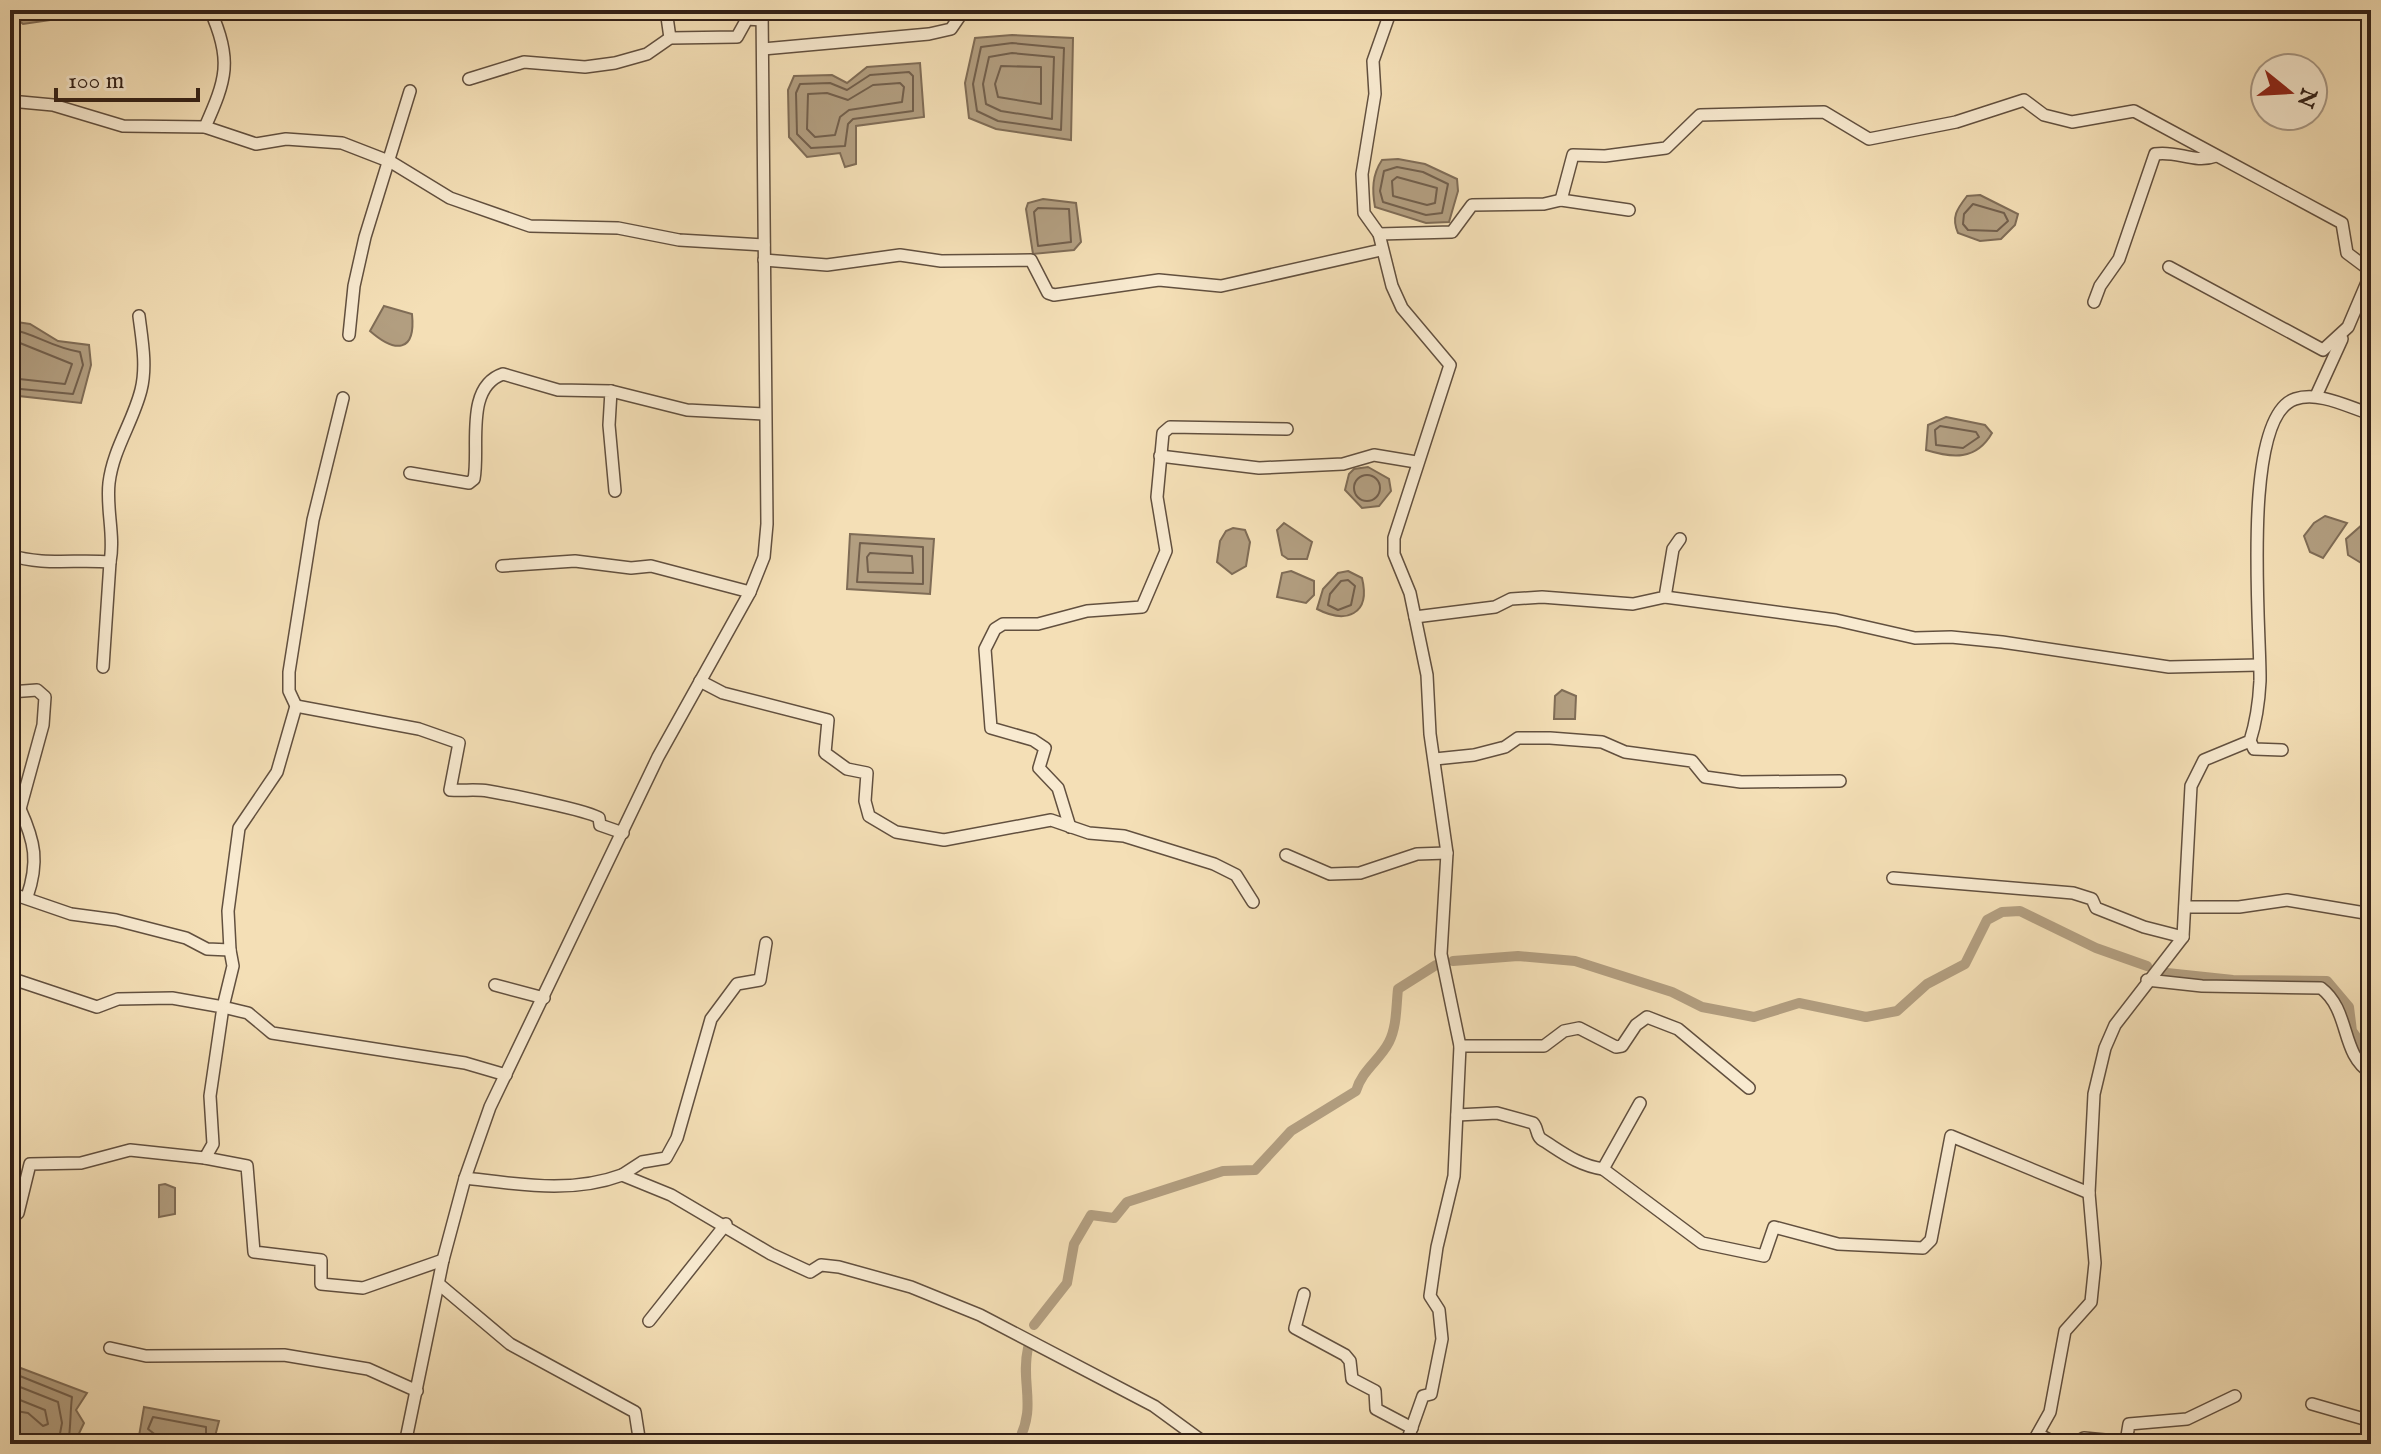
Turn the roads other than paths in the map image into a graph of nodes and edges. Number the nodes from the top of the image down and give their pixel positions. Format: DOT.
graph roads {
  1 [pos="210,10"];
  2 [pos="666,10"];
  3 [pos="964,10"];
  4 [pos="1391,10"];
  5 [pos="762,15"];
  6 [pos="670,38"];
  7 [pos="763,49"];
  8 [pos="469,79"];
  9 [pos="410,91"];
  10 [pos="10,101"];
  11 [pos="205,127"];
  12 [pos="2216,156"];
  13 [pos="391,162"];
  14 [pos="1561,200"];
  15 [pos="1629,210"];
  16 [pos="1379,234"];
  17 [pos="764,245"];
  18 [pos="1381,250"];
  19 [pos="764,260"];
  20 [pos="2169,267"];
  21 [pos="2371,272"];
  22 [pos="2094,302"];
  23 [pos="139,316"];
  24 [pos="349,335"];
  25 [pos="611,391"];
  26 [pos="2316,396"];
  27 [pos="343,398"];
  28 [pos="764,414"];
  29 [pos="2371,414"];
  30 [pos="1287,429"];
  31 [pos="1160,456"];
  32 [pos="1416,462"];
  33 [pos="410,473"];
  34 [pos="615,491"];
  35 [pos="1680,539"];
  36 [pos="10,555"];
  37 [pos="110,562"];
  38 [pos="502,566"];
  39 [pos="750,592"];
  40 [pos="1665,597"];
  41 [pos="1415,617"];
  42 [pos="2259,665"];
  43 [pos="103,667"];
  44 [pos="700,681"];
  45 [pos="10,692"];
  46 [pos="296,706"];
  47 [pos="2250,741"];
  48 [pos="2282,750"];
  49 [pos="1435,759"];
  50 [pos="1840,781"];
  51 [pos="15,808"];
  52 [pos="1070,827"];
  53 [pos="623,833"];
  54 [pos="1447,853"];
  55 [pos="1286,855"];
  56 [pos="1893,878"];
  57 [pos="10,893"];
  58 [pos="27,897"];
  59 [pos="1253,902"];
  60 [pos="2185,907"];
  61 [pos="2371,914"];
  62 [pos="2183,937"];
  63 [pos="766,943"];
  64 [pos="230,950"];
  65 [pos="10,978"];
  66 [pos="2147,980"];
  67 [pos="495,985"];
  68 [pos="544,998"];
  69 [pos="223,1007"];
  70 [pos="1460,1046"];
  71 [pos="2371,1073"];
  72 [pos="506,1075"];
  73 [pos="1749,1088"];
  74 [pos="1640,1103"];
  75 [pos="1457,1115"];
  76 [pos="205,1158"];
  77 [pos="1603,1169"];
  78 [pos="622,1175"];
  79 [pos="465,1178"];
  80 [pos="2089,1193"];
  81 [pos="10,1218"];
  82 [pos="726,1224"];
  83 [pos="443,1260"];
  84 [pos="440,1285"];
  85 [pos="1304,1294"];
  86 [pos="649,1321"];
  87 [pos="110,1348"];
  88 [pos="417,1391"];
  89 [pos="2235,1396"];
  90 [pos="2312,1404"];
  91 [pos="2371,1421"];
  92 [pos="1412,1428"];
  93 [pos="2035,1439"];
  94 [pos="405,1444"];
  95 [pos="640,1444"];
  96 [pos="1206,1444"];
  97 [pos="1406,1444"];
  98 [pos="2057,1444"];
  99 [pos="2073,1444"];
  1 -- 11 [label="street"];
  2 -- 6 [label="street"];
  3 -- 7 [label="street"];
  4 -- 16 [label="street"];
  5 -- 6 [label="street"];
  5 -- 7 [label="street"];
  6 -- 8 [label="street"];
  7 -- 17 [label="street"];
  9 -- 13 [label="street"];
  10 -- 11 [label="street"];
  11 -- 13 [label="street"];
  12 -- 14 [label="street"];
  12 -- 21 [label="street"];
  12 -- 22 [label="street"];
  13 -- 17 [label="street"];
  13 -- 24 [label="street"];
  14 -- 15 [label="street"];
  14 -- 16 [label="street"];
  16 -- 18 [label="street"];
  17 -- 19 [label="street"];
  18 -- 19 [label="street"];
  18 -- 32 [label="street"];
  19 -- 28 [label="street"];
  20 -- 21 [label="street"];
  21 -- 26 [label="street"];
  23 -- 37 [label="street"];
  25 -- 28 [label="street"];
  25 -- 33 [label="street"];
  25 -- 34 [label="street"];
  26 -- 29 [label="street"];
  26 -- 42 [label="street"];
  27 -- 46 [label="street"];
  28 -- 39 [label="street"];
  30 -- 31 [label="street"];
  31 -- 32 [label="street"];
  31 -- 52 [label="street"];
  32 -- 41 [label="street"];
  35 -- 40 [label="street"];
  36 -- 37 [label="street"];
  37 -- 43 [label="street"];
  38 -- 39 [label="street"];
  39 -- 44 [label="street"];
  40 -- 41 [label="street"];
  40 -- 42 [label="street"];
  41 -- 49 [label="street"];
  42 -- 47 [label="street"];
  44 -- 52 [label="street"];
  44 -- 53 [label="street"];
  45 -- 51 [label="street"];
  46 -- 53 [label="street"];
  46 -- 64 [label="street"];
  47 -- 48 [label="street"];
  47 -- 60 [label="street"];
  49 -- 50 [label="street"];
  49 -- 54 [label="street"];
  51 -- 58 [label="street"];
  52 -- 59 [label="street"];
  53 -- 68 [label="street"];
  54 -- 55 [label="street"];
  54 -- 70 [label="street"];
  56 -- 62 [label="street"];
  57 -- 58 [label="street"];
  58 -- 64 [label="street"];
  60 -- 61 [label="street"];
  60 -- 62 [label="street"];
  62 -- 66 [label="street"];
  63 -- 78 [label="street"];
  64 -- 69 [label="street"];
  65 -- 69 [label="street"];
  66 -- 71 [label="street"];
  66 -- 80 [label="street"];
  67 -- 68 [label="street"];
  68 -- 72 [label="street"];
  69 -- 72 [label="street"];
  69 -- 76 [label="street"];
  70 -- 73 [label="street"];
  70 -- 75 [label="street"];
  72 -- 79 [label="street"];
  74 -- 77 [label="street"];
  75 -- 77 [label="street"];
  75 -- 92 [label="street"];
  76 -- 81 [label="street"];
  76 -- 83 [label="street"];
  77 -- 80 [label="street"];
  78 -- 79 [label="street"];
  78 -- 82 [label="street"];
  79 -- 83 [label="street"];
  80 -- 93 [label="street"];
  82 -- 86 [label="street"];
  82 -- 96 [label="street"];
  83 -- 84 [label="street"];
  84 -- 88 [label="street"];
  84 -- 95 [label="street"];
  85 -- 92 [label="street"];
  87 -- 88 [label="street"];
  88 -- 94 [label="street"];
  89 -- 99 [label="street"];
  90 -- 91 [label="street"];
  92 -- 97 [label="street"];
  93 -- 98 [label="street"];
}
